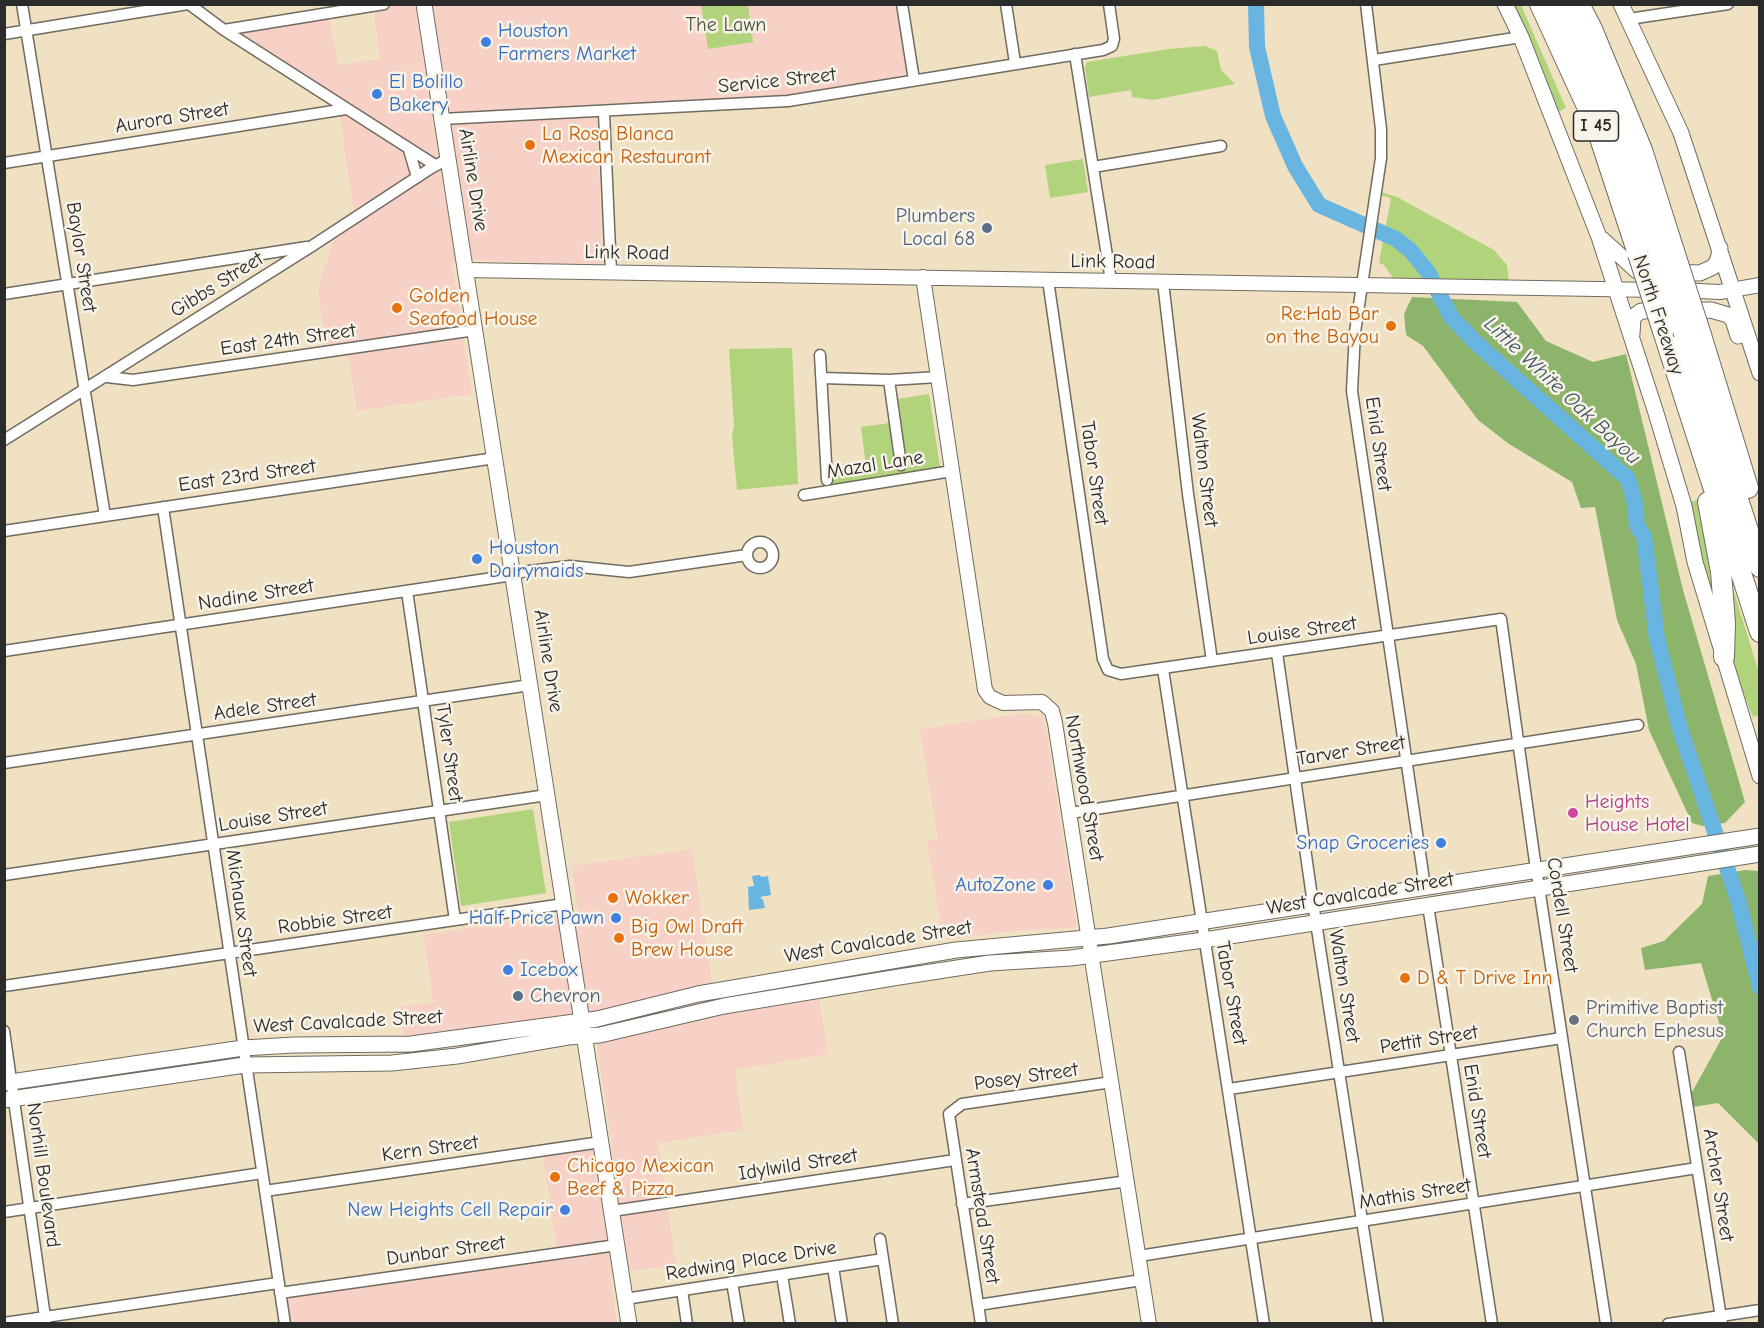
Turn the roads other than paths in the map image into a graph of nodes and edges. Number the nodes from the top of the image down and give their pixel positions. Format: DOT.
graph roads {
  1 [pos="22,4"];
  2 [pos="189,4"];
  3 [pos="384,4"];
  4 [pos="424,4"];
  5 [pos="902,4"];
  6 [pos="1006,4"];
  7 [pos="1109,4"];
  8 [pos="1366,4"];
  9 [pos="1505,4"];
  10 [pos="1540,4"];
  11 [pos="1560,4"];
  12 [pos="1579,4"];
  13 [pos="1621,4"];
  14 [pos="1728,4"];
  15 [pos="1629,19"];
  16 [pos="26,30"];
  17 [pos="224,30"];
  18 [pos="4,34"];
  19 [pos="1521,37"];
  20 [pos="1075,54"];
  21 [pos="1374,60"];
  22 [pos="1015,63"];
  23 [pos="914,80"];
  24 [pos="346,109"];
  25 [pos="604,112"];
  26 [pos="442,119"];
  27 [pos="1221,146"];
  28 [pos="409,150"];
  29 [pos="47,156"];
  30 [pos="442,162"];
  31 [pos="4,163"];
  32 [pos="1093,167"];
  33 [pos="417,177"];
  34 [pos="1599,237"];
  35 [pos="312,246"];
  36 [pos="1720,248"];
  37 [pos="1657,252"];
  38 [pos="465,270"];
  39 [pos="611,272"];
  40 [pos="923,277"];
  41 [pos="1048,280"];
  42 [pos="1111,281"];
  43 [pos="1163,282"];
  44 [pos="68,284"];
  45 [pos="1362,285"];
  46 [pos="1760,285"];
  47 [pos="1616,288"];
  48 [pos="1734,289"];
  49 [pos="4,294"];
  50 [pos="475,330"];
  51 [pos="1693,334"];
  52 [pos="1631,340"];
  53 [pos="820,355"];
  54 [pos="1759,372"];
  55 [pos="107,377"];
  56 [pos="938,377"];
  57 [pos="822,378"];
  58 [pos="889,381"];
  59 [pos="85,391"];
  60 [pos="1692,417"];
  61 [pos="4,426"];
  62 [pos="18,428"];
  63 [pos="4,440"];
  64 [pos="495,458"];
  65 [pos="901,465"];
  66 [pos="952,471"];
  67 [pos="827,480"];
  68 [pos="1745,480"];
  69 [pos="804,495"];
  70 [pos="1760,499"];
  71 [pos="163,507"];
  72 [pos="105,516"];
  73 [pos="1760,525"];
  74 [pos="4,531"];
  75 [pos="747,555"];
  76 [pos="1760,567"];
  77 [pos="513,574"];
  78 [pos="408,591"];
  79 [pos="1501,619"];
  80 [pos="181,625"];
  81 [pos="1760,632"];
  82 [pos="1388,637"];
  83 [pos="4,651"];
  84 [pos="1277,653"];
  85 [pos="1724,657"];
  86 [pos="1212,661"];
  87 [pos="1108,669"];
  88 [pos="1163,669"];
  89 [pos="530,685"];
  90 [pos="424,702"];
  91 [pos="1638,725"];
  92 [pos="197,735"];
  93 [pos="1520,742"];
  94 [pos="1408,760"];
  95 [pos="1757,760"];
  96 [pos="4,763"];
  97 [pos="1760,776"];
  98 [pos="1296,778"];
  99 [pos="547,795"];
  100 [pos="1182,795"];
  101 [pos="439,810"];
  102 [pos="1070,813"];
  103 [pos="1760,836"];
  104 [pos="213,844"];
  105 [pos="1645,854"];
  106 [pos="1760,854"];
  107 [pos="1536,871"];
  108 [pos="1648,871"];
  109 [pos="4,875"];
  110 [pos="1425,887"];
  111 [pos="1539,888"];
  112 [pos="564,904"];
  113 [pos="1313,905"];
  114 [pos="1428,905"];
  115 [pos="455,921"];
  116 [pos="1201,922"];
  117 [pos="1316,922"];
  118 [pos="1089,938"];
  119 [pos="1204,940"];
  120 [pos="956,950"];
  121 [pos="229,954"];
  122 [pos="1092,955"];
  123 [pos="878,963"];
  124 [pos="959,968"];
  125 [pos="822,972"];
  126 [pos="4,986"];
  127 [pos="822,989"];
  128 [pos="756,1000"];
  129 [pos="582,1020"];
  130 [pos="4,1031"];
  131 [pos="585,1036"];
  132 [pos="1562,1038"];
  133 [pos="411,1044"];
  134 [pos="243,1048"];
  135 [pos="1679,1052"];
  136 [pos="1450,1055"];
  137 [pos="412,1062"];
  138 [pos="245,1065"];
  139 [pos="1339,1072"];
  140 [pos="1112,1082"];
  141 [pos="8,1083"];
  142 [pos="1229,1089"];
  143 [pos="9,1100"];
  144 [pos="949,1114"];
  145 [pos="601,1142"];
  146 [pos="955,1160"];
  147 [pos="1697,1168"];
  148 [pos="262,1173"];
  149 [pos="1128,1181"];
  150 [pos="1585,1185"];
  151 [pos="265,1191"];
  152 [pos="962,1204"];
  153 [pos="1474,1204"];
  154 [pos="30,1208"];
  155 [pos="612,1211"];
  156 [pos="4,1212"];
  157 [pos="1362,1221"];
  158 [pos="1250,1238"];
  159 [pos="880,1239"];
  160 [pos="617,1245"];
  161 [pos="1139,1256"];
  162 [pos="883,1259"];
  163 [pos="833,1267"];
  164 [pos="782,1275"];
  165 [pos="1142,1280"];
  166 [pos="732,1282"];
  167 [pos="279,1288"];
  168 [pos="682,1290"];
  169 [pos="625,1299"];
  170 [pos="978,1305"];
  171 [pos="1760,1310"];
  172 [pos="1721,1319"];
  173 [pos="45,1320"];
  174 [pos="4,1323"];
  175 [pos="285,1323"];
  176 [pos="629,1323"];
  177 [pos="687,1323"];
  178 [pos="739,1323"];
  179 [pos="790,1323"];
  180 [pos="842,1323"];
  181 [pos="893,1323"];
  182 [pos="981,1323"];
  183 [pos="1149,1323"];
  184 [pos="1263,1323"];
  185 [pos="1378,1323"];
  186 [pos="1492,1323"];
  187 [pos="1606,1323"];
  188 [pos="1668,1323"];
  1 -- 16 [label="street, Baylor Street"];
  2 -- 16 [label="street"];
  2 -- 17 [label="street"];
  3 -- 17 [label="street"];
  4 -- 26 [label="main road, Airline Drive"];
  5 -- 23 [label="street"];
  6 -- 22 [label="street"];
  7 -- 20 [label="street, Service Street"];
  8 -- 21 [label="street, Enid Street"];
  9 -- 19 [label="main road"];
  10 -- 37 [label="highway, North Freeway / I 45"];
  11 -- 37 [label="highway, North Freeway"];
  12 -- 37 [label="highway, North Freeway / I 45"];
  13 -- 15 [label="main road"];
  14 -- 15 [label="street"];
  15 -- 36 [label="main road"];
  16 -- 18 [label="street"];
  16 -- 29 [label="street, Baylor Street"];
  17 -- 24 [label="street"];
  19 -- 21 [label="street"];
  19 -- 34 [label="main road"];
  20 -- 22 [label="street, Service Street"];
  20 -- 32 [label="street"];
  21 -- 45 [label="street, Enid Street"];
  22 -- 23 [label="street, Service Street"];
  23 -- 25 [label="street, Service Street"];
  24 -- 28 [label="street"];
  24 -- 29 [label="street, Aurora Street"];
  25 -- 26 [label="street, Service Street"];
  25 -- 39 [label="street"];
  26 -- 30 [label="main road, Airline Drive"];
  27 -- 32 [label="street"];
  28 -- 30 [label="street"];
  28 -- 33 [label="street"];
  29 -- 31 [label="street, Aurora Street"];
  29 -- 44 [label="street, Baylor Street"];
  30 -- 33 [label="street, Gibbs Street"];
  30 -- 38 [label="main road, Airline Drive"];
  32 -- 42 [label="street"];
  33 -- 35 [label="street, Gibbs Street"];
  34 -- 36 [label="main road"];
  34 -- 47 [label="main road"];
  35 -- 44 [label="street"];
  35 -- 55 [label="street, Gibbs Street"];
  36 -- 48 [label="main road"];
  37 -- 51 [label="highway, North Freeway / I 45, bridge"];
  37 -- 60 [label="highway, North Freeway / I 45, bridge"];
  38 -- 39 [label="street, Link Road"];
  38 -- 50 [label="main road, Airline Drive"];
  39 -- 40 [label="street, Link Road"];
  40 -- 41 [label="street, Link Road"];
  40 -- 56 [label="street, Northwood Street"];
  41 -- 42 [label="street, Link Road"];
  41 -- 87 [label="street, Tabor Street"];
  42 -- 43 [label="street, Link Road"];
  43 -- 45 [label="street, Link Road"];
  43 -- 86 [label="street, Walton Street"];
  44 -- 49 [label="street"];
  44 -- 59 [label="street, Baylor Street"];
  45 -- 47 [label="street, Link Road"];
  45 -- 82 [label="street, Enid Street"];
  46 -- 48 [label="street, Link Road"];
  47 -- 48 [label="street, Link Road"];
  47 -- 52 [label="main road"];
  48 -- 54 [label="main road"];
  50 -- 55 [label="street, East 24th Street"];
  50 -- 64 [label="main road, Airline Drive"];
  51 -- 68 [label="highway, North Freeway / I 45"];
  51 -- 76 [label="highway, North Freeway"];
  52 -- 54 [label="main road"];
  52 -- 85 [label="main road"];
  53 -- 57 [label="street"];
  55 -- 59 [label="street, Gibbs Street"];
  56 -- 58 [label="street"];
  56 -- 66 [label="street, Northwood Street"];
  57 -- 58 [label="street"];
  57 -- 67 [label="street"];
  58 -- 65 [label="street"];
  59 -- 62 [label="street, Gibbs Street"];
  59 -- 72 [label="street, Baylor Street"];
  60 -- 81 [label="highway, North Freeway / I 45"];
  60 -- 85 [label="highway"];
  61 -- 62 [label="street"];
  62 -- 63 [label="street, Gibbs Street"];
  64 -- 71 [label="street, East 23rd Street"];
  64 -- 77 [label="main road, Airline Drive"];
  66 -- 69 [label="street, Mazal Lane"];
  66 -- 102 [label="street, Northwood Street"];
  68 -- 70 [label="highway"];
  68 -- 73 [label="highway, North Freeway / I 45"];
  71 -- 72 [label="street, East 23rd Street"];
  71 -- 80 [label="street, Michaux Street"];
  72 -- 74 [label="street, East 23rd Street"];
  75 -- 77 [label="street, Nadine Street"];
  77 -- 78 [label="street, Nadine Street"];
  77 -- 89 [label="main road, Airline Drive"];
  78 -- 80 [label="street, Nadine Street"];
  78 -- 90 [label="street, Tyler Street"];
  79 -- 82 [label="street, Louise Street"];
  79 -- 93 [label="street, Cordell Street"];
  80 -- 83 [label="street, Nadine Street"];
  80 -- 92 [label="street, Michaux Street"];
  82 -- 84 [label="street, Louise Street"];
  82 -- 94 [label="street, Enid Street"];
  84 -- 86 [label="street, Louise Street"];
  84 -- 98 [label="street, Walton Street"];
  85 -- 95 [label="main road"];
  86 -- 88 [label="street, Louise Street"];
  87 -- 88 [label="street, Louise Street"];
  88 -- 100 [label="street, Tabor Street"];
  89 -- 90 [label="street, Adele Street"];
  89 -- 99 [label="main road, Airline Drive"];
  90 -- 92 [label="street, Adele Street"];
  90 -- 101 [label="street, Tyler Street"];
  91 -- 93 [label="street, Tarver Street"];
  92 -- 96 [label="street, Adele Street"];
  92 -- 104 [label="street, Michaux Street"];
  93 -- 94 [label="street, Tarver Street"];
  93 -- 107 [label="street, Cordell Street"];
  94 -- 98 [label="street, Tarver Street"];
  94 -- 110 [label="street, Enid Street"];
  95 -- 97 [label="main road"];
  98 -- 100 [label="street, Tarver Street"];
  98 -- 113 [label="street, Walton Street"];
  99 -- 101 [label="street, Louise Street"];
  99 -- 112 [label="main road, Airline Drive"];
  100 -- 102 [label="street, Tarver Street"];
  100 -- 116 [label="street, Tabor Street"];
  101 -- 104 [label="street, Louise Street"];
  101 -- 115 [label="street, Tyler Street"];
  102 -- 118 [label="street, Northwood Street"];
  103 -- 105 [label="main road, West Cavalcade Street"];
  104 -- 109 [label="street, Louise Street"];
  104 -- 121 [label="street, Michaux Street"];
  105 -- 107 [label="main road, West Cavalcade Street"];
  105 -- 108 [label="main road"];
  106 -- 108 [label="main road, West Cavalcade Street"];
  107 -- 110 [label="main road, West Cavalcade Street"];
  107 -- 111 [label="street, Cordell Street"];
  108 -- 111 [label="main road, West Cavalcade Street"];
  110 -- 113 [label="main road, West Cavalcade Street"];
  111 -- 114 [label="main road, West Cavalcade Street"];
  111 -- 132 [label="street, Cordell Street"];
  112 -- 115 [label="street, Robbie Street"];
  112 -- 129 [label="main road, Airline Drive"];
  113 -- 116 [label="main road, West Cavalcade Street"];
  113 -- 117 [label="street, Walton Street"];
  114 -- 117 [label="main road, West Cavalcade Street"];
  114 -- 136 [label="street, Enid Street"];
  115 -- 121 [label="street, Robbie Street"];
  116 -- 118 [label="main road, West Cavalcade Street"];
  116 -- 119 [label="street, Tabor Street"];
  117 -- 119 [label="main road, West Cavalcade Street"];
  117 -- 139 [label="street, Walton Street"];
  118 -- 120 [label="main road, West Cavalcade Street"];
  118 -- 122 [label="street, Northwood Street"];
  119 -- 122 [label="main road, West Cavalcade Street"];
  119 -- 142 [label="street, Tabor Street"];
  120 -- 123 [label="main road, West Cavalcade Street"];
  120 -- 124 [label="main road"];
  121 -- 126 [label="street, Robbie Street"];
  121 -- 134 [label="street, Michaux Street"];
  122 -- 124 [label="main road, West Cavalcade Street"];
  122 -- 140 [label="street, Northwood Street"];
  123 -- 125 [label="main road, West Cavalcade Street"];
  123 -- 127 [label="main road"];
  124 -- 127 [label="main road, West Cavalcade Street"];
  125 -- 128 [label="main road"];
  125 -- 129 [label="main road, West Cavalcade Street"];
  127 -- 128 [label="main road, West Cavalcade Street"];
  128 -- 131 [label="main road, West Cavalcade Street"];
  129 -- 131 [label="main road, Airline Drive"];
  129 -- 133 [label="main road, West Cavalcade Street"];
  130 -- 141 [label="street, Norhill Boulevard"];
  131 -- 137 [label="main road, West Cavalcade Street"];
  131 -- 145 [label="main road, Airline Drive"];
  132 -- 136 [label="street, Pettit Street"];
  132 -- 150 [label="street, Cordell Street"];
  133 -- 134 [label="main road, West Cavalcade Street"];
  133 -- 137 [label="main road"];
  134 -- 138 [label="street, Michaux Street"];
  134 -- 141 [label="main road, West Cavalcade Street"];
  135 -- 147 [label="street, Archer Street"];
  136 -- 139 [label="street, Pettit Street"];
  136 -- 153 [label="street, Enid Street"];
  137 -- 138 [label="main road, West Cavalcade Street"];
  138 -- 143 [label="main road, West Cavalcade Street"];
  138 -- 148 [label="street, Michaux Street"];
  139 -- 142 [label="street, Pettit Street"];
  139 -- 157 [label="street, Walton Street"];
  140 -- 144 [label="street, Posey Street"];
  140 -- 149 [label="street, Northwood Street"];
  141 -- 143 [label="street, Norhill Boulevard"];
  142 -- 158 [label="street, Tabor Street"];
  143 -- 154 [label="street, Norhill Boulevard"];
  144 -- 146 [label="street, Armstead Street"];
  145 -- 151 [label="street, Kern Street"];
  145 -- 155 [label="main road, Airline Drive"];
  146 -- 152 [label="street, Armstead Street"];
  146 -- 155 [label="street, Idylwild Street"];
  147 -- 150 [label="street, Mathis Street"];
  147 -- 172 [label="street, Archer Street"];
  148 -- 151 [label="street, Michaux Street"];
  148 -- 154 [label="street"];
  149 -- 152 [label="street"];
  149 -- 161 [label="street, Northwood Street"];
  150 -- 153 [label="street, Mathis Street"];
  150 -- 187 [label="street, Cordell Street"];
  151 -- 167 [label="street, Michaux Street"];
  152 -- 170 [label="street, Armstead Street"];
  153 -- 157 [label="street, Mathis Street"];
  153 -- 186 [label="street, Enid Street"];
  154 -- 156 [label="street"];
  154 -- 173 [label="street, Norhill Boulevard"];
  155 -- 160 [label="main road, Airline Drive"];
  157 -- 158 [label="street, Mathis Street"];
  157 -- 185 [label="street, Walton Street"];
  158 -- 161 [label="street, Mathis Street"];
  158 -- 184 [label="street, Tabor Street"];
  159 -- 162 [label="street"];
  160 -- 167 [label="street, Dunbar Street"];
  160 -- 169 [label="main road, Airline Drive"];
  161 -- 165 [label="street, Northwood Street"];
  162 -- 163 [label="street, Redwing Place Drive"];
  162 -- 181 [label="street"];
  163 -- 164 [label="street, Redwing Place Drive"];
  163 -- 180 [label="street"];
  164 -- 166 [label="street, Redwing Place Drive"];
  164 -- 179 [label="street"];
  165 -- 170 [label="street"];
  165 -- 183 [label="street, Northwood Street"];
  166 -- 168 [label="street, Redwing Place Drive"];
  166 -- 178 [label="street"];
  167 -- 173 [label="street, Dunbar Street"];
  167 -- 175 [label="street, Michaux Street"];
  168 -- 169 [label="street, Redwing Place Drive"];
  168 -- 177 [label="street"];
  169 -- 176 [label="main road, Airline Drive"];
  170 -- 182 [label="street, Armstead Street"];
  171 -- 172 [label="street"];
  172 -- 188 [label="street"];
  173 -- 174 [label="street, Dunbar Street"];
}
